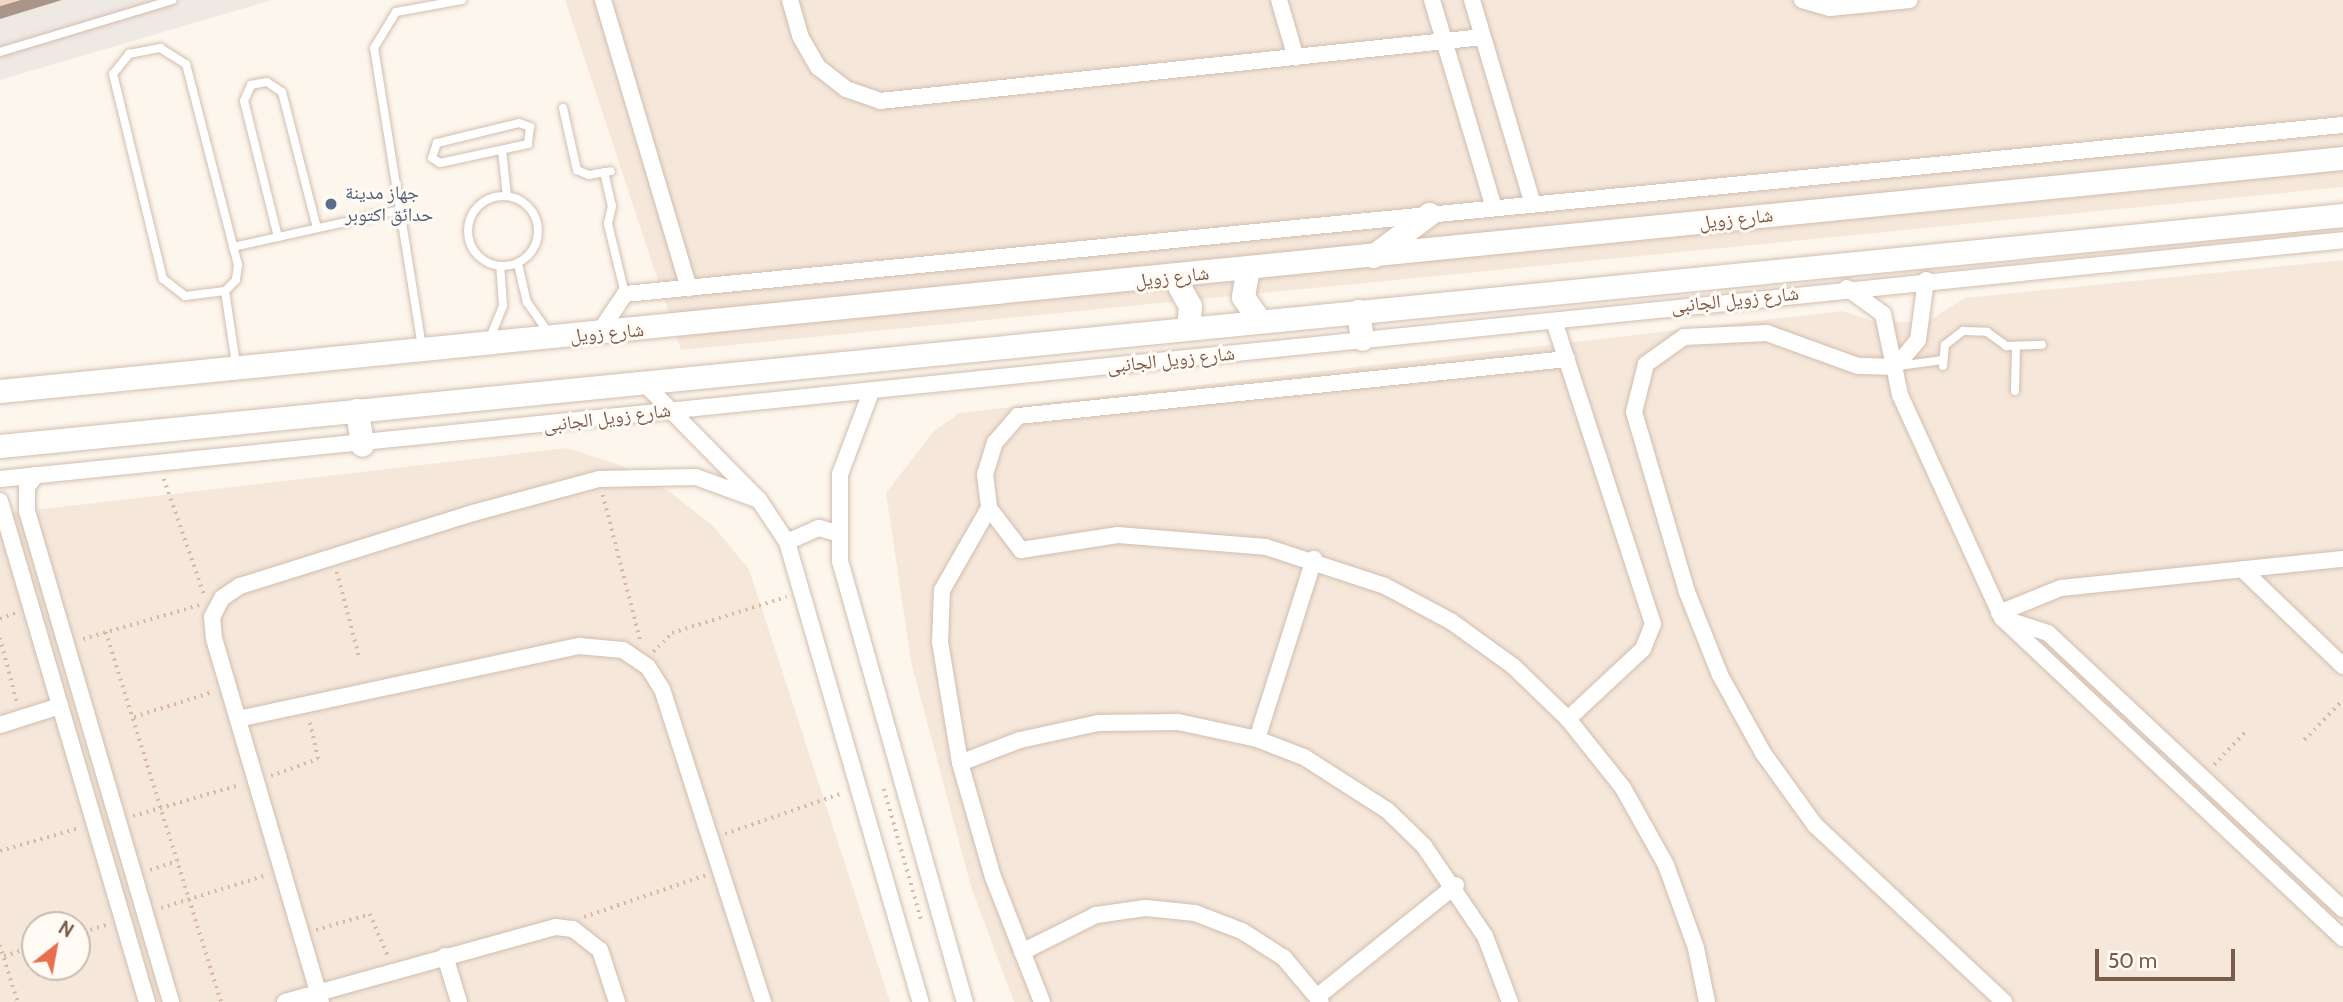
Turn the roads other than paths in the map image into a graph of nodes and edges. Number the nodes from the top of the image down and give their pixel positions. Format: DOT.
graph roads {
  1 [pos="172,0"];
  2 [pos="462,0"];
  3 [pos="603,0"];
  4 [pos="790,0"];
  5 [pos="1279,0"];
  6 [pos="1432,0"];
  7 [pos="1472,0"];
  8 [pos="1802,0"];
  9 [pos="1910,0"];
  10 [pos="1483,37"];
  11 [pos="1444,42"];
  12 [pos="0,52"];
  13 [pos="1296,58"];
  14 [pos="563,108"];
  15 [pos="2343,125"];
  16 [pos="502,150"];
  17 [pos="2343,158"];
  18 [pos="507,196"];
  19 [pos="1533,204"];
  20 [pos="1494,208"];
  21 [pos="400,210"];
  22 [pos="1429,215"];
  23 [pos="2343,215"];
  24 [pos="317,228"];
  25 [pos="278,237"];
  26 [pos="2343,240"];
  27 [pos="233,247"];
  28 [pos="1373,256"];
  29 [pos="518,264"];
  30 [pos="500,267"];
  31 [pos="1248,268"];
  32 [pos="1174,277"];
  33 [pos="1926,280"];
  34 [pos="689,288"];
  35 [pos="1845,288"];
  36 [pos="225,291"];
  37 [pos="625,294"];
  38 [pos="1358,311"];
  39 [pos="1259,320"];
  40 [pos="1554,321"];
  41 [pos="1188,328"];
  42 [pos="598,334"];
  43 [pos="552,338"];
  44 [pos="1363,339"];
  45 [pos="487,344"];
  46 [pos="2042,345"];
  47 [pos="2015,346"];
  48 [pos="423,351"];
  49 [pos="1567,359"];
  50 [pos="1895,367"];
  51 [pos="236,369"];
  52 [pos="642,381"];
  53 [pos="0,391"];
  54 [pos="2015,391"];
  55 [pos="871,392"];
  56 [pos="671,409"];
  57 [pos="357,410"];
  58 [pos="362,445"];
  59 [pos="0,446"];
  60 [pos="36,475"];
  61 [pos="0,480"];
  62 [pos="0,500"];
  63 [pos="759,500"];
  64 [pos="989,508"];
  65 [pos="836,533"];
  66 [pos="788,542"];
  67 [pos="1314,559"];
  68 [pos="2343,559"];
  69 [pos="2242,569"];
  70 [pos="2001,615"];
  71 [pos="2343,666"];
  72 [pos="60,706"];
  73 [pos="238,719"];
  74 [pos="1568,719"];
  75 [pos="0,725"];
  76 [pos="1257,739"];
  77 [pos="960,763"];
  78 [pos="134,872"];
  79 [pos="109,876"];
  80 [pos="1456,886"];
  81 [pos="2343,909"];
  82 [pos="2343,938"];
  83 [pos="1022,952"];
  84 [pos="445,956"];
  85 [pos="320,997"];
  86 [pos="1320,999"];
  87 [pos="147,1002"];
  88 [pos="171,1002"];
  89 [pos="285,1002"];
  90 [pos="459,1002"];
  91 [pos="617,1002"];
  92 [pos="763,1002"];
  93 [pos="921,1002"];
  94 [pos="964,1002"];
  95 [pos="1042,1002"];
  96 [pos="1510,1002"];
  97 [pos="1707,1002"];
  98 [pos="2004,1002"];
  1 -- 12 [label="lane"];
  2 -- 21 [label="lane"];
  3 -- 34 [label="street"];
  4 -- 13 [label="street"];
  5 -- 13 [label="street"];
  6 -- 11 [label="street"];
  7 -- 10 [label="street"];
  8 -- 9 [label="street"];
  10 -- 11 [label="street"];
  10 -- 19 [label="street"];
  11 -- 13 [label="street"];
  11 -- 20 [label="street"];
  14 -- 37 [label="lane"];
  15 -- 19 [label="street"];
  16 -- 16 [label="lane"];
  16 -- 18 [label="lane"];
  17 -- 28 [label="main road, شارع زويل"];
  18 -- 29 [label="lane"];
  18 -- 30 [label="lane"];
  19 -- 20 [label="street"];
  20 -- 22 [label="street"];
  21 -- 24 [label="lane"];
  21 -- 48 [label="lane"];
  22 -- 28 [label="main road"];
  22 -- 34 [label="street"];
  23 -- 38 [label="main road"];
  24 -- 25 [label="lane"];
  24 -- 25 [label="lane"];
  25 -- 27 [label="lane"];
  26 -- 33 [label="street, شارع زويل الجانبى"];
  27 -- 36 [label="lane"];
  27 -- 36 [label="lane"];
  28 -- 31 [label="main road, شارع زويل"];
  29 -- 30 [label="lane"];
  29 -- 43 [label="lane"];
  30 -- 45 [label="lane"];
  31 -- 32 [label="main road, شارع زويل"];
  31 -- 39 [label="main road"];
  32 -- 41 [label="main road"];
  32 -- 42 [label="main road, شارع زويل"];
  33 -- 35 [label="street, شارع زويل الجانبى"];
  33 -- 50 [label="street"];
  34 -- 37 [label="street"];
  35 -- 40 [label="street, شارع زويل الجانبى"];
  35 -- 50 [label="street"];
  36 -- 51 [label="lane"];
  37 -- 42 [label="street"];
  38 -- 39 [label="main road"];
  38 -- 44 [label="main road"];
  39 -- 41 [label="main road"];
  40 -- 44 [label="street, شارع زويل الجانبى"];
  40 -- 49 [label="street"];
  41 -- 52 [label="main road"];
  42 -- 43 [label="main road, شارع زويل"];
  43 -- 45 [label="main road, شارع زويل"];
  44 -- 55 [label="street, شارع زويل الجانبى"];
  45 -- 48 [label="main road, شارع زويل"];
  46 -- 47 [label="lane"];
  47 -- 50 [label="lane"];
  47 -- 54 [label="lane"];
  48 -- 51 [label="main road, شارع زويل"];
  49 -- 64 [label="street"];
  49 -- 74 [label="street"];
  50 -- 70 [label="street"];
  50 -- 98 [label="street"];
  51 -- 53 [label="main road, شارع زويل"];
  52 -- 56 [label="street"];
  52 -- 57 [label="main road"];
  55 -- 56 [label="street, شارع زويل الجانبى"];
  55 -- 65 [label="street"];
  56 -- 58 [label="street, شارع زويل الجانبى"];
  56 -- 63 [label="street"];
  57 -- 58 [label="main road"];
  57 -- 59 [label="main road"];
  58 -- 60 [label="street, شارع زويل الجانبى"];
  60 -- 61 [label="street, شارع زويل الجانبى"];
  60 -- 78 [label="street"];
  62 -- 72 [label="street"];
  63 -- 66 [label="street"];
  63 -- 73 [label="street"];
  64 -- 67 [label="street"];
  64 -- 77 [label="street"];
  65 -- 66 [label="street"];
  65 -- 94 [label="street"];
  66 -- 93 [label="street"];
  67 -- 74 [label="street"];
  67 -- 76 [label="street"];
  68 -- 69 [label="street"];
  69 -- 70 [label="street"];
  69 -- 71 [label="street"];
  70 -- 81 [label="street"];
  70 -- 82 [label="street"];
  72 -- 75 [label="street"];
  72 -- 79 [label="street"];
  73 -- 85 [label="street"];
  73 -- 92 [label="street"];
  74 -- 97 [label="street"];
  76 -- 77 [label="street"];
  76 -- 80 [label="street"];
  77 -- 83 [label="street"];
  78 -- 79 [label="street"];
  78 -- 88 [label="street"];
  79 -- 87 [label="street"];
  80 -- 86 [label="street"];
  80 -- 96 [label="street"];
  83 -- 86 [label="street"];
  83 -- 95 [label="street"];
  84 -- 85 [label="street"];
  84 -- 90 [label="street"];
  84 -- 91 [label="street"];
  85 -- 89 [label="street"];
}
